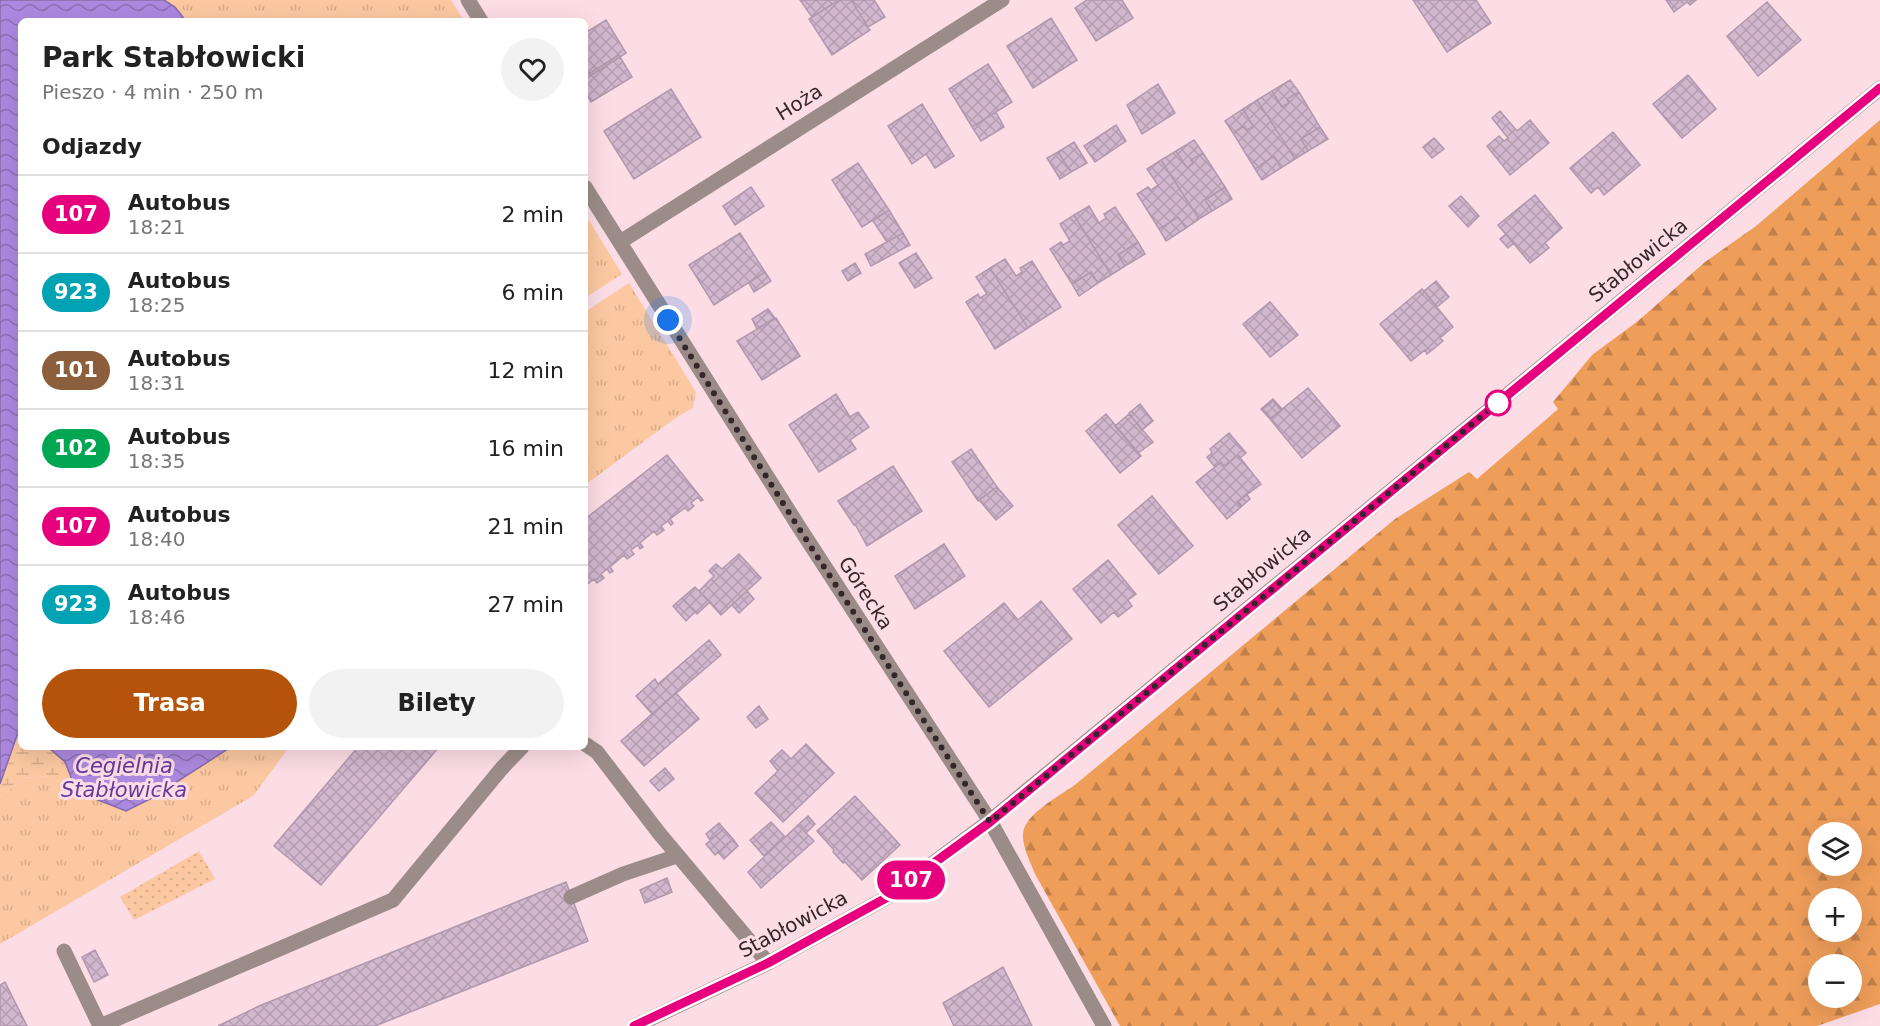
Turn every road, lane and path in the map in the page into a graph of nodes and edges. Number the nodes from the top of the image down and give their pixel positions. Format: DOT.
graph roads {
  1 [pos="468,0"];
  2 [pos="1002,0"];
  3 [pos="479,18"];
  4 [pos="1880,88"];
  5 [pos="588,192"];
  6 [pos="620,242"];
  7 [pos="588,746"];
  8 [pos="519,750"];
  9 [pos="990,822"];
  10 [pos="678,856"];
  11 [pos="571,897"];
  12 [pos="64,951"];
  13 [pos="768,963"];
  14 [pos="100,1026"];
  15 [pos="635,1026"];
  16 [pos="1104,1026"];
  1 -- 3 [label="street"];
  2 -- 6 [label="street, Hoża"];
  4 -- 9 [label="street, Stabłowicka"];
  5 -- 6 [label="street, Górecka"];
  6 -- 9 [label="street, Górecka"];
  7 -- 10 [label="street"];
  8 -- 14 [label="street"];
  9 -- 13 [label="street, Stabłowicka"];
  9 -- 16 [label="street, Górecka"];
  10 -- 11 [label="street"];
  10 -- 13 [label="street"];
  12 -- 14 [label="street"];
  13 -- 15 [label="street, Stabłowicka"];
}
